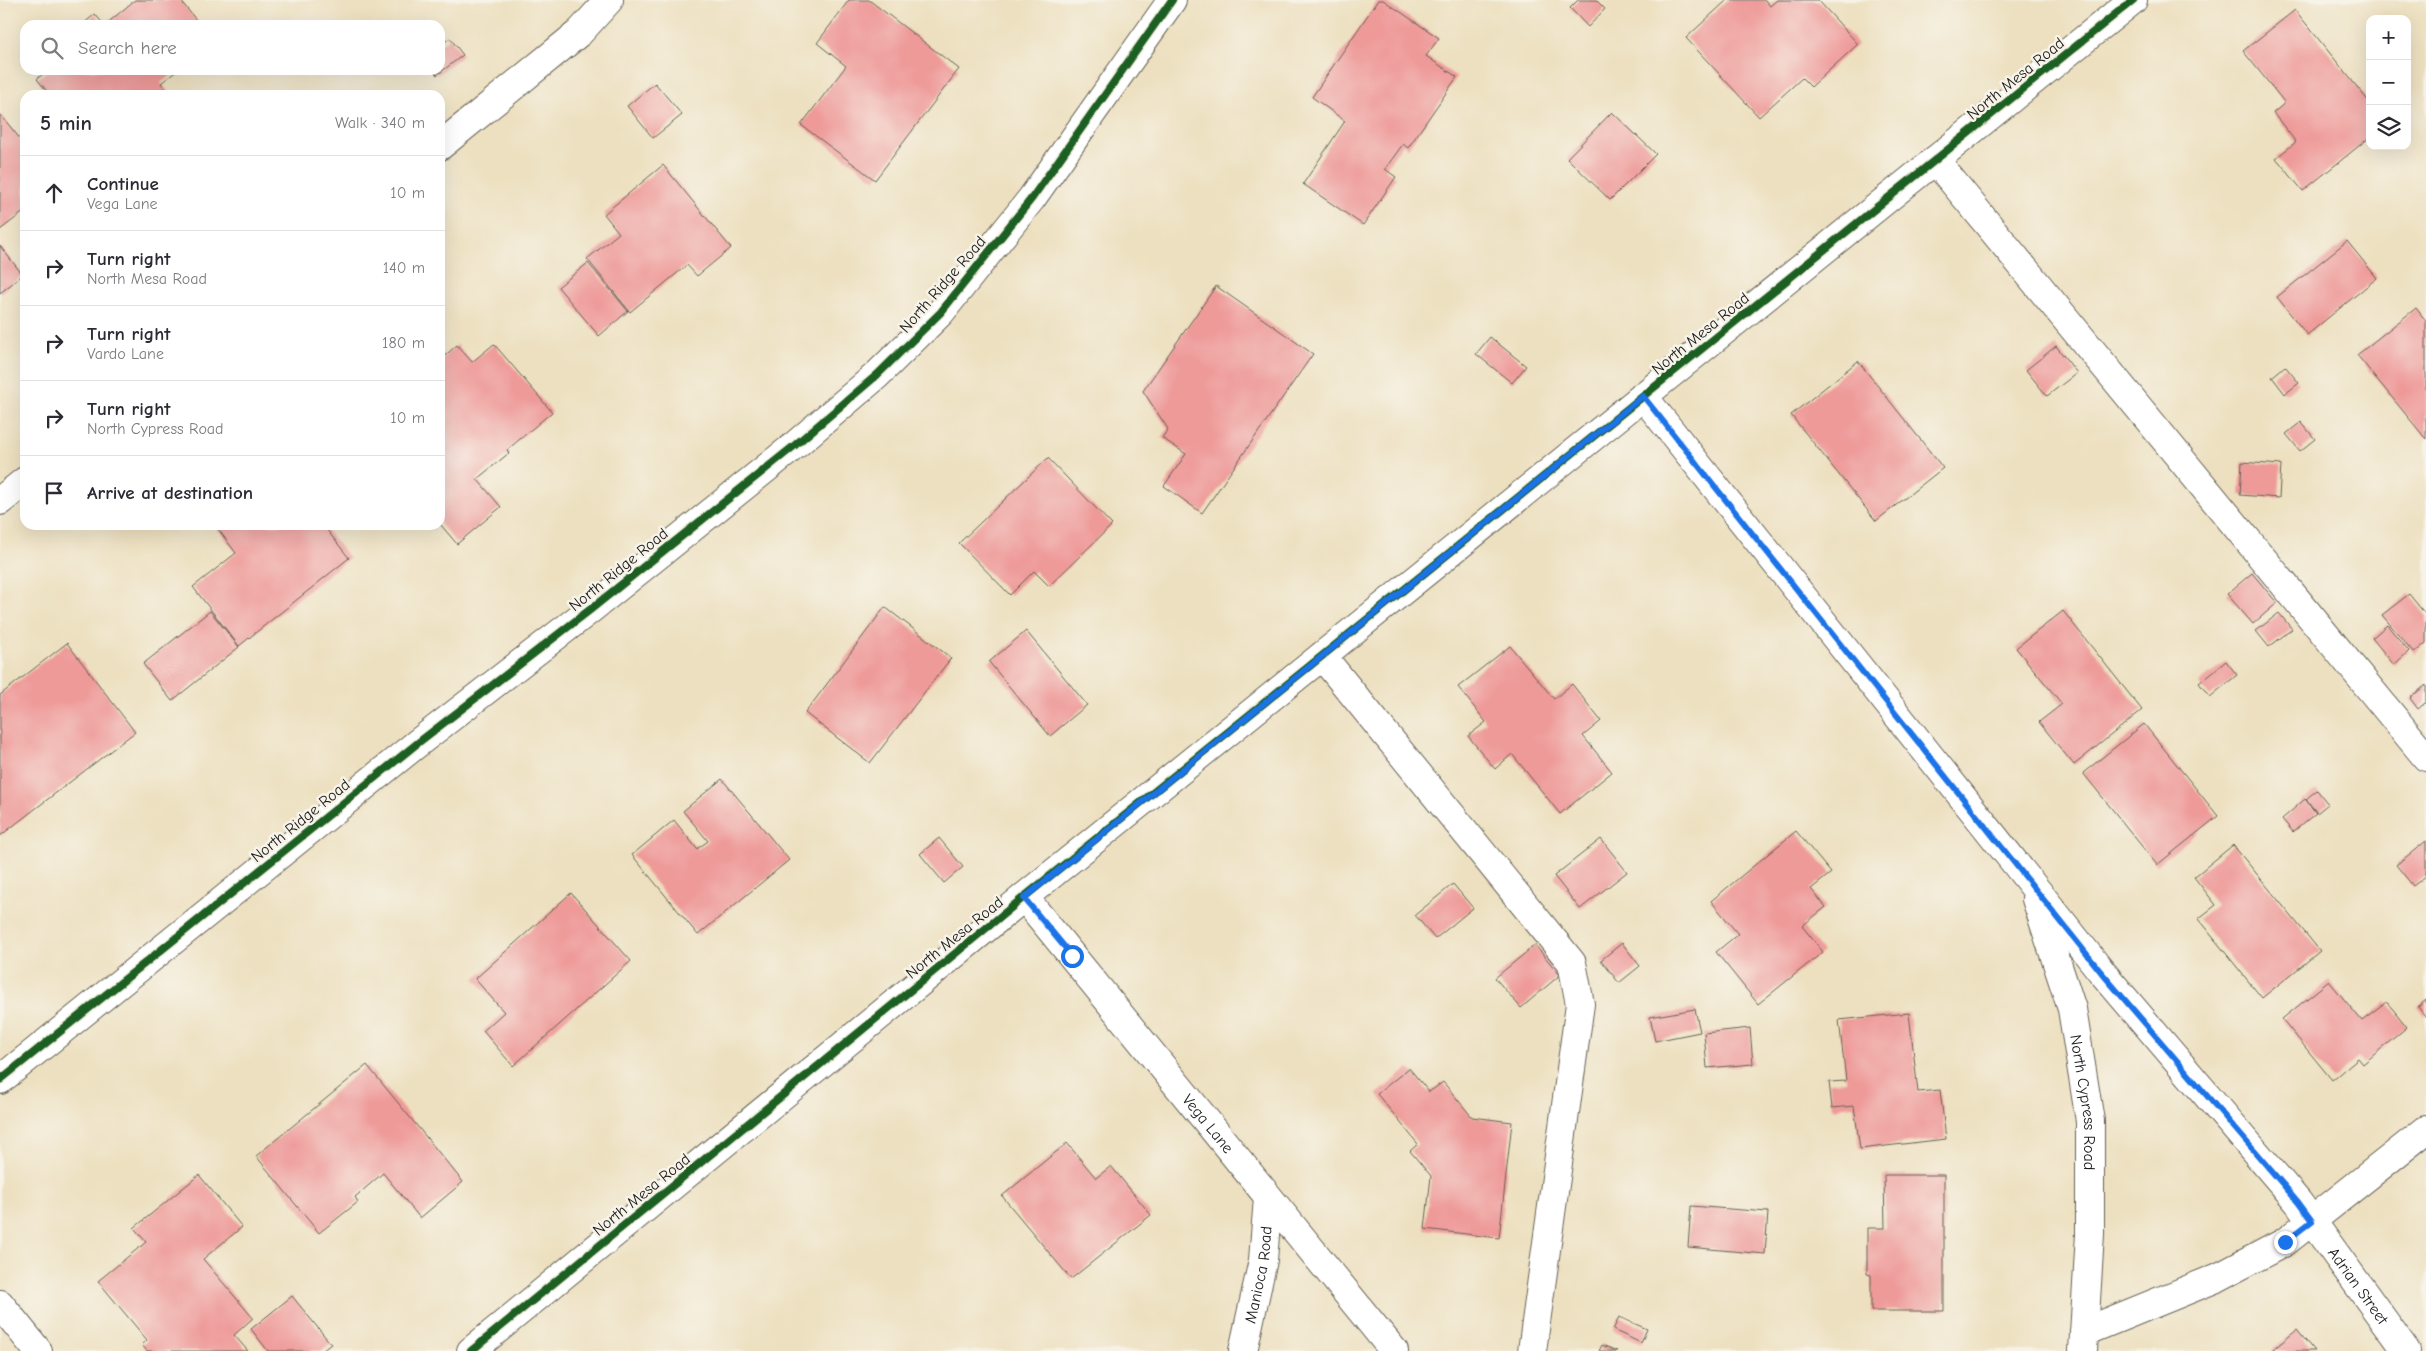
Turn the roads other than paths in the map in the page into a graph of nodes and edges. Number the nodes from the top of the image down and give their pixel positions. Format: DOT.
graph roads {
  1 [pos="609,0"];
  2 [pos="1172,0"];
  3 [pos="2133,0"];
  4 [pos="445,142"];
  5 [pos="1935,160"];
  6 [pos="1643,396"];
  7 [pos="20,485"];
  8 [pos="0,501"];
  9 [pos="1322,656"];
  10 [pos="2426,757"];
  11 [pos="2030,881"];
  12 [pos="1024,898"];
  13 [pos="0,1080"];
  14 [pos="2426,1130"];
  15 [pos="1268,1198"];
  16 [pos="2312,1221"];
  17 [pos="0,1304"];
  18 [pos="2084,1341"];
  19 [pos="38,1351"];
  20 [pos="471,1351"];
  21 [pos="1243,1351"];
  22 [pos="1394,1351"];
  23 [pos="1532,1351"];
  24 [pos="2406,1351"];
  1 -- 4 [label="street"];
  2 -- 13 [label="street, North Ridge Road"];
  3 -- 5 [label="street, North Mesa Road"];
  5 -- 6 [label="street, North Mesa Road"];
  5 -- 10 [label="street"];
  6 -- 9 [label="street, North Mesa Road"];
  6 -- 11 [label="street, Adrian Street"];
  7 -- 8 [label="street"];
  9 -- 12 [label="street, North Mesa Road"];
  9 -- 23 [label="street"];
  11 -- 16 [label="street, Adrian Street"];
  11 -- 18 [label="street, North Cypress Road"];
  12 -- 15 [label="street, Vega Lane"];
  12 -- 20 [label="street, North Mesa Road"];
  14 -- 16 [label="street, North Cypress Road"];
  15 -- 21 [label="street, Manioca Road"];
  15 -- 22 [label="street, Vega Lane"];
  16 -- 18 [label="street, North Cypress Road"];
  16 -- 24 [label="street, Adrian Street"];
  17 -- 19 [label="street"];
}
